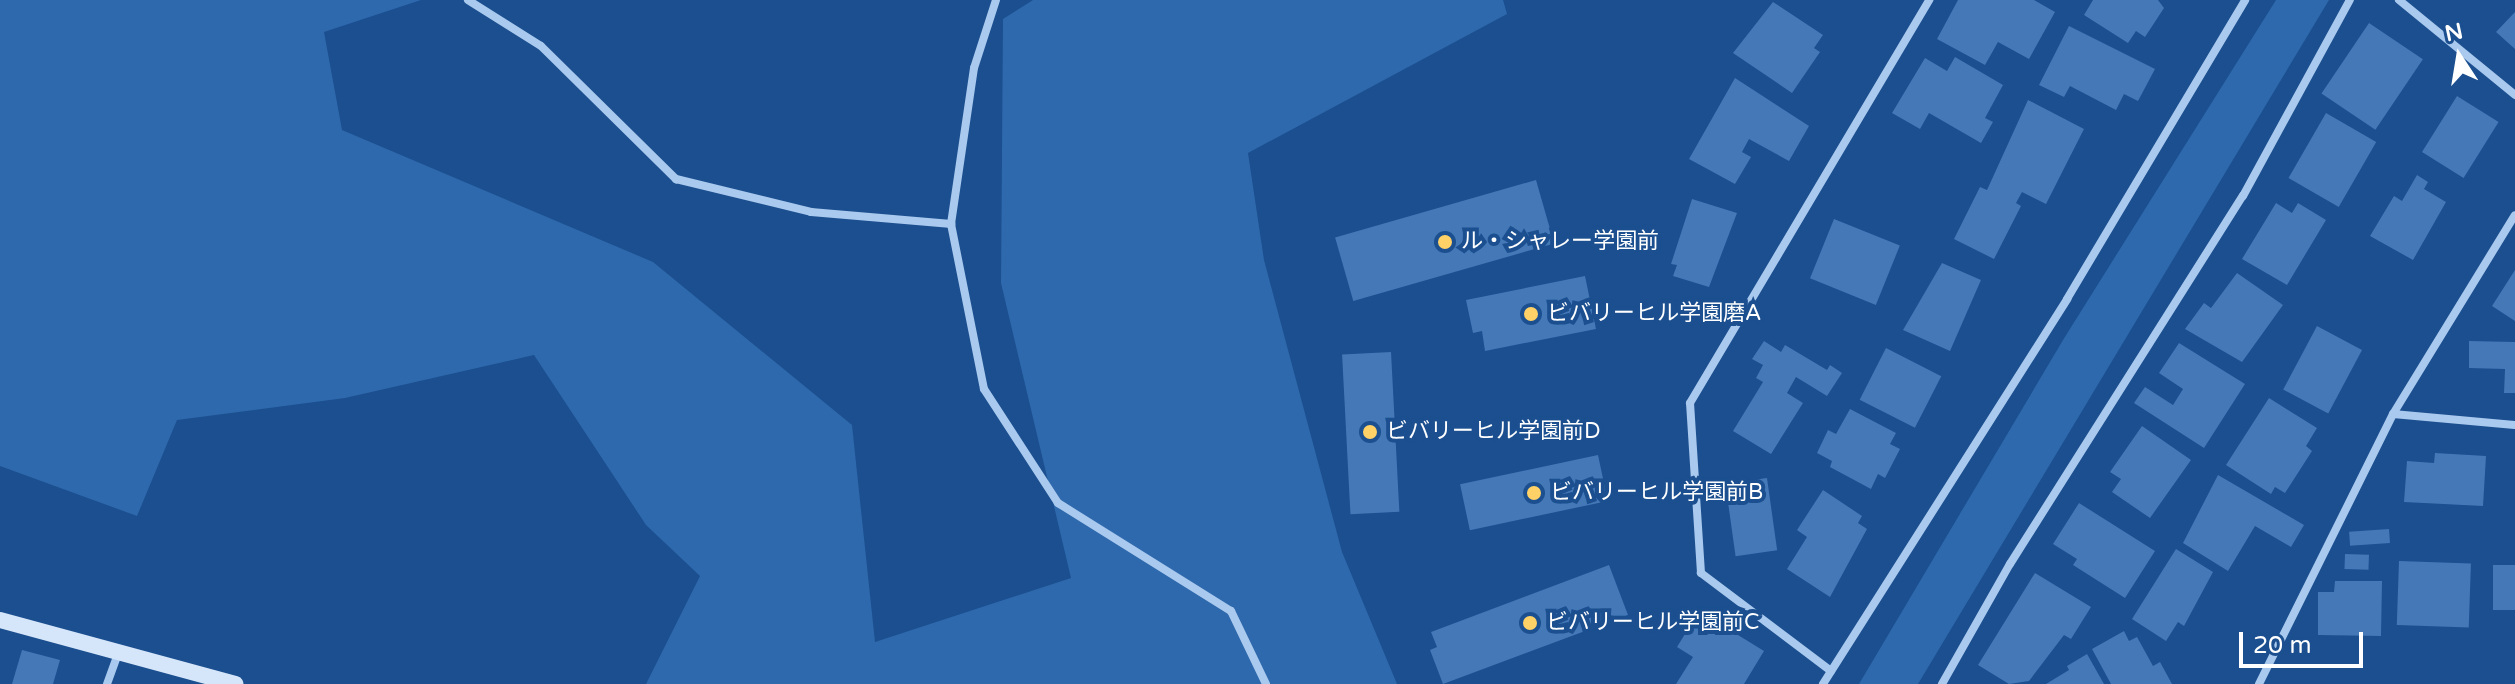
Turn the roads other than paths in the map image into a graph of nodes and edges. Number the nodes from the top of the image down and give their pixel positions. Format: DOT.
graph roads {
  1 [pos="468,0"];
  2 [pos="996,0"];
  3 [pos="1929,0"];
  4 [pos="2245,0"];
  5 [pos="2350,0"];
  6 [pos="2399,0"];
  7 [pos="2515,95"];
  8 [pos="2515,215"];
  9 [pos="951,224"];
  10 [pos="2393,414"];
  11 [pos="2515,425"];
  12 [pos="0,620"];
  13 [pos="118,654"];
  14 [pos="1831,671"];
  15 [pos="107,684"];
  16 [pos="235,684"];
  17 [pos="1266,684"];
  18 [pos="1823,684"];
  19 [pos="1942,684"];
  20 [pos="2259,684"];
  1 -- 9 [label="street"];
  2 -- 9 [label="street"];
  3 -- 14 [label="street"];
  4 -- 14 [label="street"];
  5 -- 19 [label="street"];
  6 -- 7 [label="street"];
  8 -- 10 [label="street"];
  9 -- 17 [label="street"];
  10 -- 11 [label="street"];
  10 -- 20 [label="street"];
  12 -- 13 [label="street"];
  13 -- 15 [label="street"];
  13 -- 16 [label="street"];
  14 -- 18 [label="street"];
}
